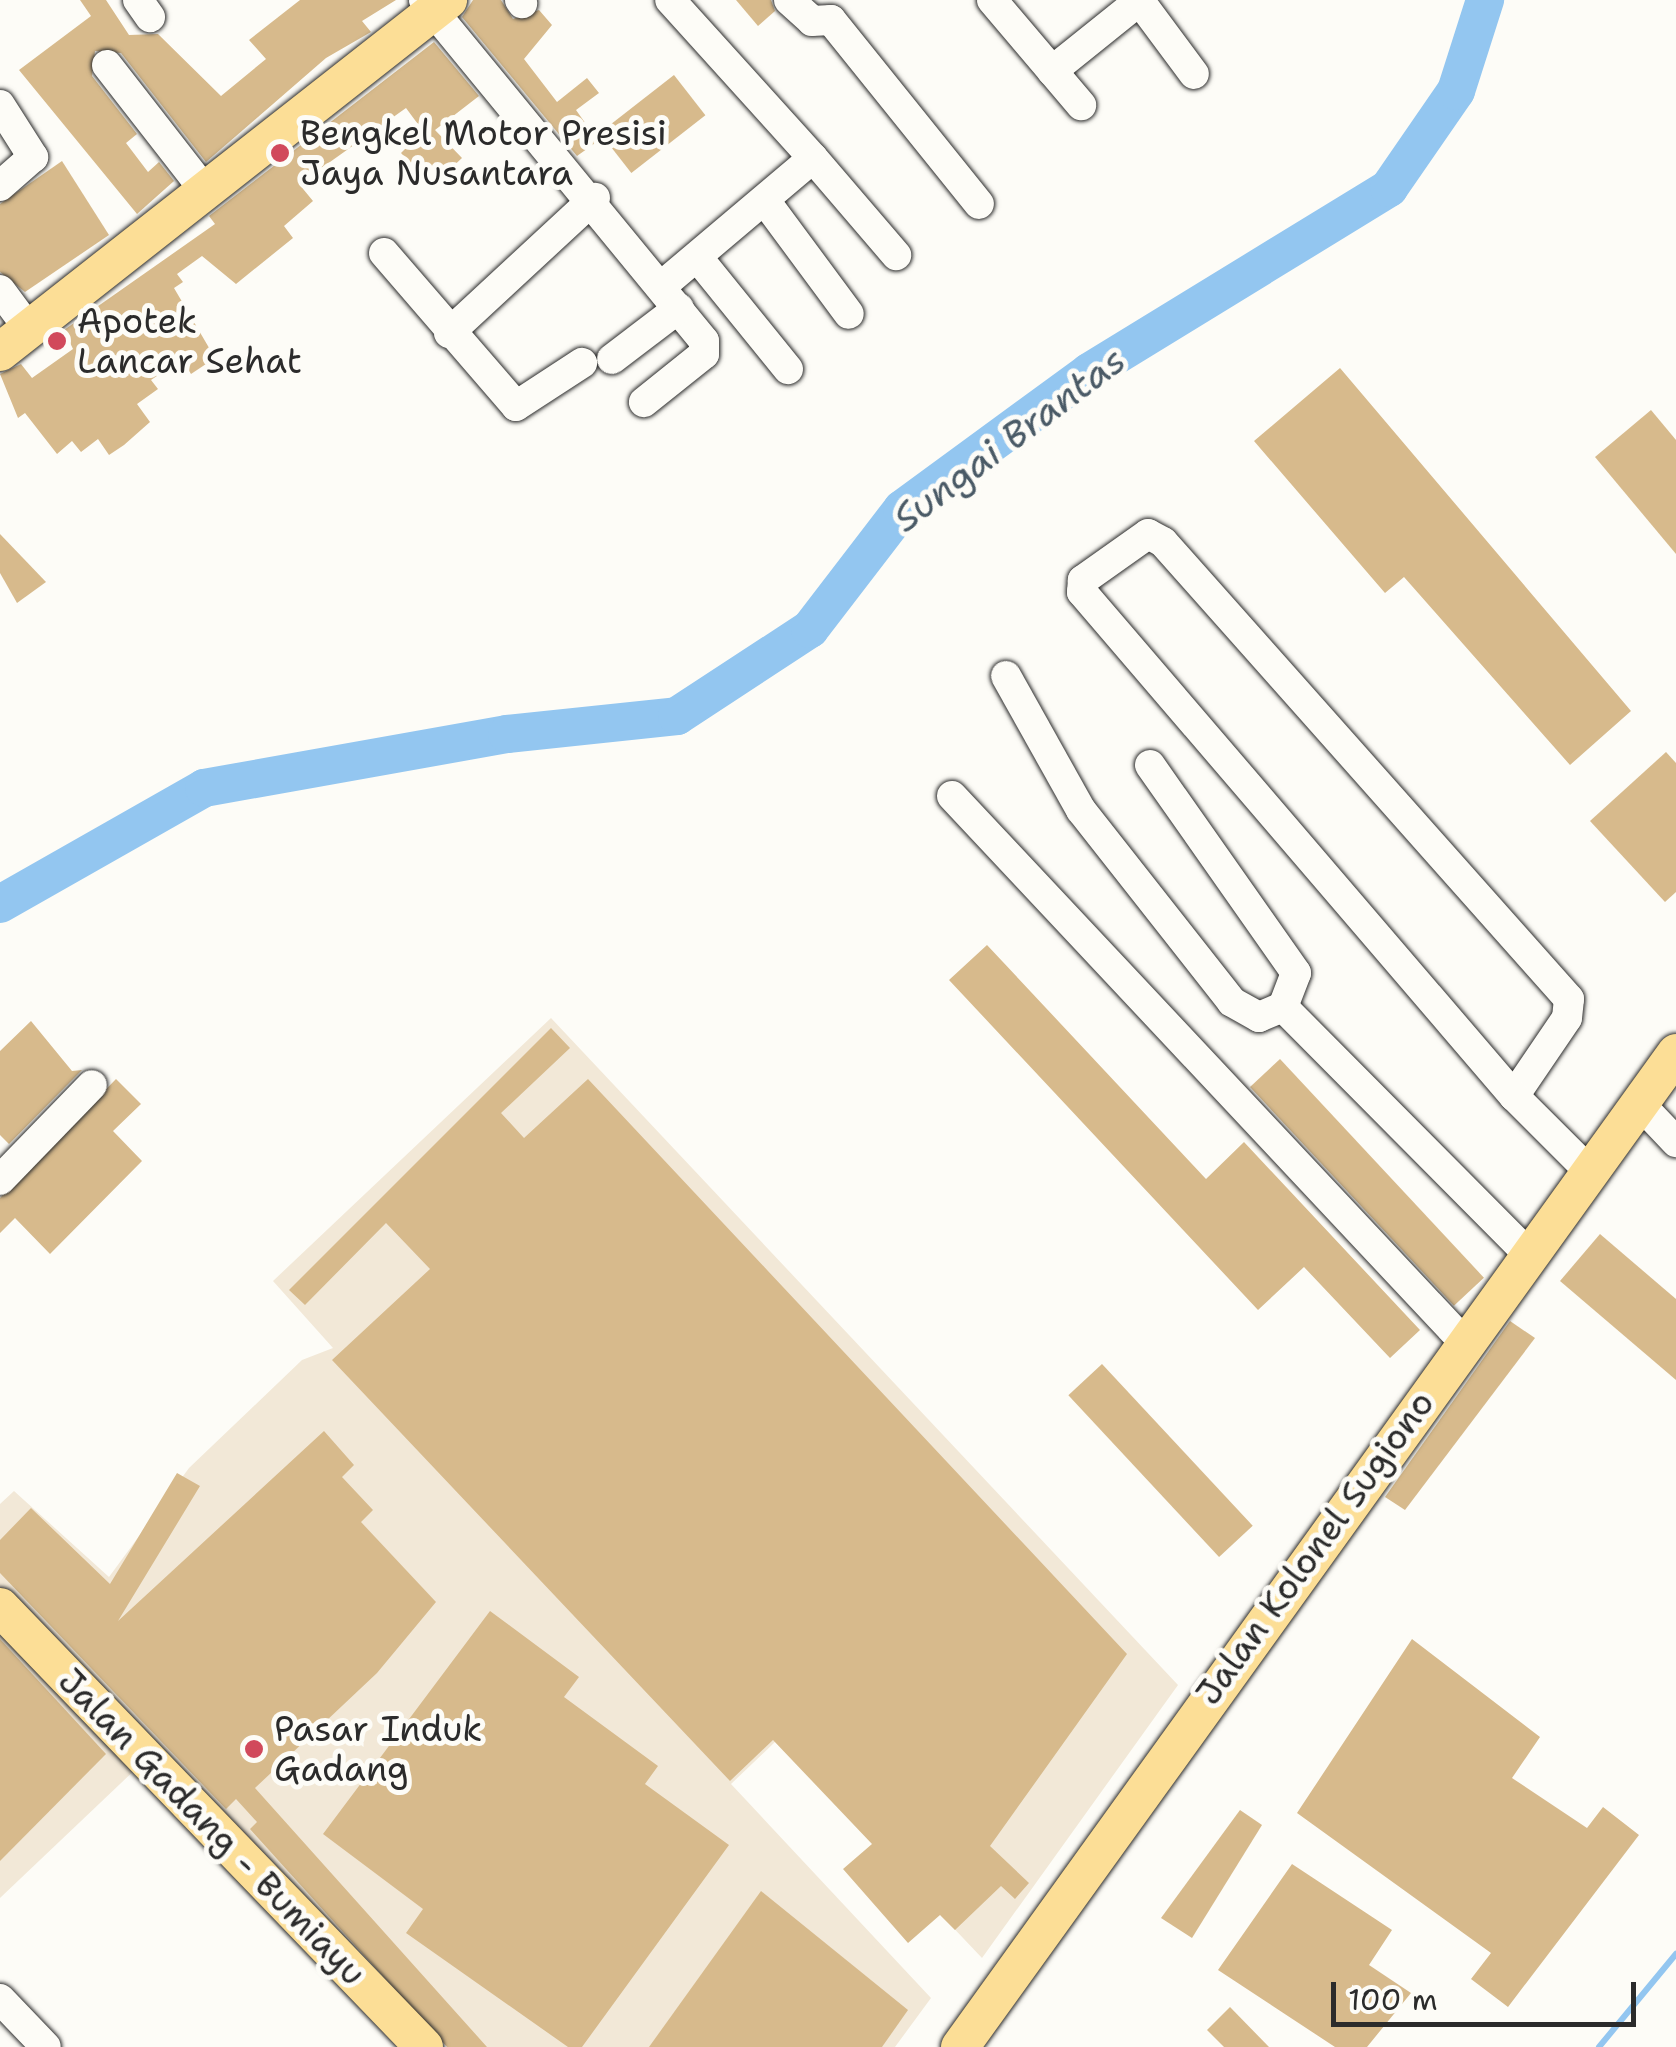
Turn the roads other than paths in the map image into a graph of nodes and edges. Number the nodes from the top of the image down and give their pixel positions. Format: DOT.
graph roads {
  1 [pos="670,0"];
  2 [pos="789,0"];
  3 [pos="992,0"];
  4 [pos="1139,0"];
  5 [pos="435,4"];
  6 [pos="107,65"];
  7 [pos="1052,70"];
  8 [pos="1194,74"];
  9 [pos="1081,104"];
  10 [pos="0,105"];
  11 [pos="813,158"];
  12 [pos="0,186"];
  13 [pos="206,192"];
  14 [pos="594,198"];
  15 [pos="766,202"];
  16 [pos="979,204"];
  17 [pos="384,253"];
  18 [pos="896,255"];
  19 [pos="698,258"];
  20 [pos="0,290"];
  21 [pos="672,296"];
  22 [pos="849,314"];
  23 [pos="450,333"];
  24 [pos="15,341"];
  25 [pos="788,369"];
  26 [pos="644,402"];
  27 [pos="1006,676"];
  28 [pos="1150,765"];
  29 [pos="952,796"];
  30 [pos="1283,1007"];
  31 [pos="1676,1053"];
  32 [pos="92,1085"];
  33 [pos="1518,1090"];
  34 [pos="1638,1103"];
  35 [pos="1676,1142"];
  36 [pos="1594,1165"];
  37 [pos="0,1180"];
  38 [pos="1529,1255"];
  39 [pos="1465,1343"];
  40 [pos="0,1607"];
  41 [pos="0,1998"];
  42 [pos="46,2047"];
  43 [pos="424,2047"];
  44 [pos="960,2047"];
  1 -- 11 [label="street"];
  2 -- 16 [label="street"];
  3 -- 7 [label="street"];
  4 -- 7 [label="street"];
  4 -- 8 [label="street"];
  5 -- 13 [label="main road"];
  5 -- 14 [label="street"];
  6 -- 13 [label="street"];
  7 -- 9 [label="street"];
  10 -- 12 [label="street"];
  11 -- 15 [label="street"];
  11 -- 18 [label="street"];
  13 -- 24 [label="main road"];
  14 -- 21 [label="street"];
  14 -- 23 [label="street"];
  15 -- 19 [label="street"];
  15 -- 22 [label="street"];
  17 -- 23 [label="street"];
  19 -- 21 [label="street"];
  19 -- 25 [label="street"];
  20 -- 24 [label="street"];
  21 -- 23 [label="street"];
  21 -- 26 [label="street"];
  27 -- 30 [label="street"];
  28 -- 30 [label="street"];
  29 -- 39 [label="street"];
  30 -- 38 [label="street"];
  31 -- 34 [label="main road, Jalan Kolonel Sugiono"];
  32 -- 37 [label="street"];
  33 -- 33 [label="street"];
  33 -- 36 [label="street"];
  34 -- 35 [label="street"];
  34 -- 36 [label="main road, Jalan Kolonel Sugiono"];
  36 -- 38 [label="main road, Jalan Kolonel Sugiono"];
  38 -- 39 [label="main road, Jalan Kolonel Sugiono"];
  39 -- 44 [label="main road, Jalan Kolonel Sugiono"];
  40 -- 43 [label="main road, Jalan Gadang - Bumiayu"];
  41 -- 42 [label="street"];
}
